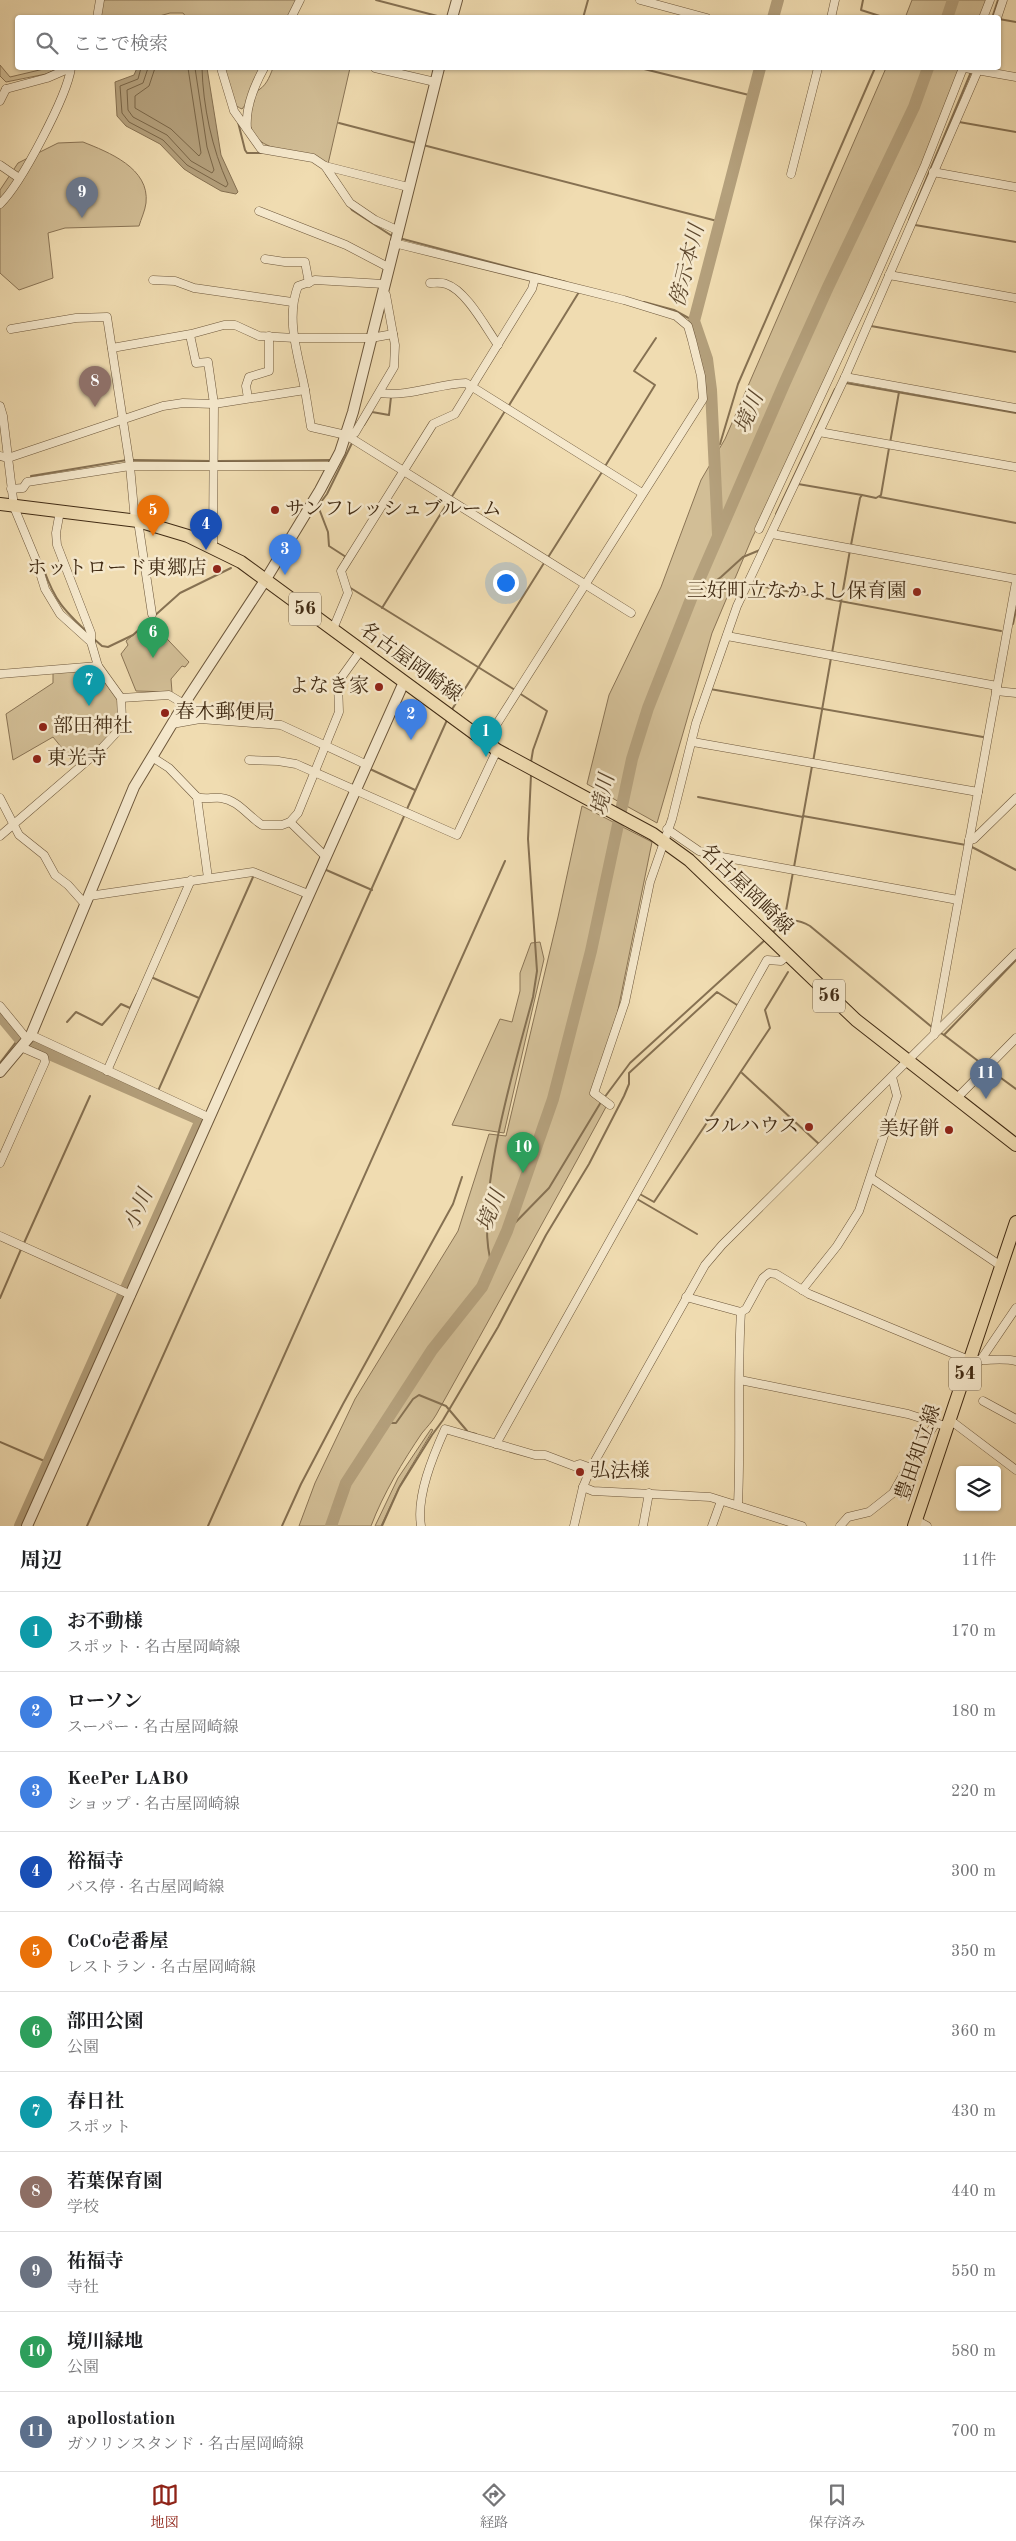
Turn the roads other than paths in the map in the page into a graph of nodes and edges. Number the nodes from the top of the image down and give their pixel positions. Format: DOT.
graph roads {
  1 [pos="100,0"];
  2 [pos="300,0"];
  3 [pos="457,0"];
  4 [pos="640,0"];
  5 [pos="835,0"];
  6 [pos="990,0"];
  7 [pos="1003,0"];
  8 [pos="98,15"];
  9 [pos="293,15"];
  10 [pos="453,15"];
  11 [pos="696,15"];
  12 [pos="831,15"];
  13 [pos="984,15"];
  14 [pos="997,15"];
  15 [pos="65,70"];
  16 [pos="70,70"];
  17 [pos="222,70"];
  18 [pos="263,70"];
  19 [pos="384,70"];
  20 [pos="438,70"];
  21 [pos="817,70"];
  22 [pos="964,70"];
  23 [pos="978,70"];
  24 [pos="983,70"];
  25 [pos="1016,77"];
  26 [pos="435,82"];
  27 [pos="3,87"];
  28 [pos="0,101"];
  29 [pos="247,128"];
  30 [pos="0,165"];
  31 [pos="325,166"];
  32 [pos="933,172"];
  33 [pos="791,174"];
  34 [pos="19,178"];
  35 [pos="1016,187"];
  36 [pos="408,188"];
  37 [pos="0,204"];
  38 [pos="259,211"];
  39 [pos="397,230"];
  40 [pos="394,243"];
  41 [pos="265,258"];
  42 [pos="388,267"];
  43 [pos="889,275"];
  44 [pos="535,278"];
  45 [pos="153,280"];
  46 [pos="309,283"];
  47 [pos="430,283"];
  48 [pos="384,287"];
  49 [pos="1016,298"];
  50 [pos="292,302"];
  51 [pos="11,329"];
  52 [pos="393,334"];
  53 [pos="190,335"];
  54 [pos="269,336"];
  55 [pos="296,338"];
  56 [pos="371,338"];
  57 [pos="498,345"];
  58 [pos="112,348"];
  59 [pos="845,377"];
  60 [pos="472,387"];
  61 [pos="305,390"];
  62 [pos="380,392"];
  63 [pos="248,398"];
  64 [pos="214,404"];
  65 [pos="0,406"];
  66 [pos="1016,408"];
  67 [pos="123,420"];
  68 [pos="819,432"];
  69 [pos="347,434"];
  70 [pos="4,457"];
  71 [pos="130,466"];
  72 [pos="214,466"];
  73 [pos="333,466"];
  74 [pos="1016,467"];
  75 [pos="404,472"];
  76 [pos="11,489"];
  77 [pos="642,492"];
  78 [pos="0,504"];
  79 [pos="14,507"];
  80 [pos="60,511"];
  81 [pos="137,521"];
  82 [pos="759,529"];
  83 [pos="772,534"];
  84 [pos="213,547"];
  85 [pos="266,579"];
  86 [pos="1016,580"];
  87 [pos="585,585"];
  88 [pos="631,613"];
  89 [pos="152,614"];
  90 [pos="333,629"];
  91 [pos="726,636"];
  92 [pos="92,642"];
  93 [pos="361,650"];
  94 [pos="98,666"];
  95 [pos="0,674"];
  96 [pos="404,682"];
  97 [pos="997,689"];
  98 [pos="1016,694"];
  99 [pos="121,698"];
  100 [pos="184,704"];
  101 [pos="172,724"];
  102 [pos="486,741"];
  103 [pos="693,742"];
  104 [pos="326,747"];
  105 [pos="497,750"];
  106 [pos="152,757"];
  107 [pos="250,760"];
  108 [pos="365,764"];
  109 [pos="316,772"];
  110 [pos="354,790"];
  111 [pos="978,792"];
  112 [pos="196,797"];
  113 [pos="0,798"];
  114 [pos="1016,798"];
  115 [pos="290,822"];
  116 [pos="14,823"];
  117 [pos="661,835"];
  118 [pos="0,836"];
  119 [pos="969,840"];
  120 [pos="325,856"];
  121 [pos="208,878"];
  122 [pos="191,880"];
  123 [pos="308,894"];
  124 [pos="87,900"];
  125 [pos="958,900"];
  126 [pos="1016,953"];
  127 [pos="788,955"];
  128 [pos="0,1006"];
  129 [pos="934,1036"];
  130 [pos="1016,1038"];
  131 [pos="25,1041"];
  132 [pos="909,1061"];
  133 [pos="107,1071"];
  134 [pos="0,1072"];
  135 [pos="892,1077"];
  136 [pos="956,1099"];
  137 [pos="609,1104"];
  138 [pos="208,1118"];
  139 [pos="1016,1145"];
  140 [pos="0,1163"];
  141 [pos="871,1178"];
  142 [pos="1016,1222"];
  143 [pos="0,1236"];
  144 [pos="1002,1266"];
  145 [pos="802,1290"];
  146 [pos="131,1295"];
  147 [pos="686,1297"];
  148 [pos="1016,1308"];
  149 [pos="741,1312"];
  150 [pos="975,1360"];
  151 [pos="1016,1361"];
  152 [pos="740,1380"];
  153 [pos="983,1401"];
  154 [pos="1016,1419"];
  155 [pos="945,1423"];
  156 [pos="496,1444"];
  157 [pos="591,1468"];
  158 [pos="1016,1470"];
  159 [pos="583,1487"];
  160 [pos="649,1493"];
  161 [pos="721,1501"];
  162 [pos="738,1504"];
  163 [pos="919,1524"];
  164 [pos="27,1526"];
  165 [pos="421,1526"];
  166 [pos="574,1526"];
  167 [pos="643,1526"];
  168 [pos="712,1526"];
  169 [pos="802,1526"];
  170 [pos="840,1526"];
  1 -- 8 [label="street"];
  2 -- 9 [label="street"];
  3 -- 10 [label="street"];
  4 -- 11 [label="street"];
  5 -- 12 [label="street"];
  6 -- 13 [label="street"];
  7 -- 14 [label="street"];
  15 -- 27 [label="street"];
  16 -- 34 [label="street"];
  17 -- 29 [label="street"];
  18 -- 29 [label="street"];
  19 -- 26 [label="street"];
  20 -- 26 [label="street"];
  21 -- 33 [label="street"];
  22 -- 82 [label="street"];
  23 -- 32 [label="street"];
  24 -- 25 [label="street"];
  26 -- 36 [label="street"];
  27 -- 28 [label="street"];
  29 -- 31 [label="street"];
  30 -- 34 [label="street"];
  31 -- 36 [label="street"];
  31 -- 39 [label="street"];
  32 -- 35 [label="street"];
  32 -- 43 [label="street"];
  34 -- 37 [label="street"];
  36 -- 39 [label="street"];
  38 -- 42 [label="street"];
  39 -- 40 [label="street"];
  40 -- 42 [label="street"];
  40 -- 44 [label="street"];
  41 -- 46 [label="street"];
  42 -- 48 [label="street"];
  43 -- 49 [label="street"];
  43 -- 59 [label="street"];
  44 -- 57 [label="street"];
  44 -- 77 [label="street"];
  45 -- 50 [label="street"];
  46 -- 48 [label="street"];
  46 -- 50 [label="street"];
  47 -- 57 [label="street"];
  48 -- 52 [label="street"];
  48 -- 56 [label="street"];
  50 -- 55 [label="street"];
  51 -- 58 [label="street"];
  52 -- 56 [label="street"];
  52 -- 62 [label="street"];
  53 -- 54 [label="street"];
  53 -- 58 [label="street"];
  53 -- 64 [label="street"];
  54 -- 55 [label="street"];
  54 -- 63 [label="street"];
  55 -- 56 [label="street"];
  55 -- 61 [label="street"];
  56 -- 69 [label="street"];
  57 -- 60 [label="street"];
  58 -- 67 [label="street"];
  59 -- 66 [label="street"];
  59 -- 68 [label="street"];
  60 -- 62 [label="street"];
  60 -- 75 [label="street"];
  60 -- 77 [label="street"];
  61 -- 63 [label="street"];
  61 -- 69 [label="street"];
  62 -- 69 [label="street"];
  63 -- 64 [label="street"];
  64 -- 67 [label="street"];
  64 -- 72 [label="street"];
  65 -- 70 [label="street"];
  67 -- 70 [label="street"];
  67 -- 71 [label="street"];
  68 -- 74 [label="street"];
  68 -- 83 [label="street"];
  69 -- 73 [label="street"];
  69 -- 75 [label="street"];
  70 -- 76 [label="street"];
  71 -- 72 [label="street"];
  71 -- 76 [label="street"];
  71 -- 81 [label="street"];
  72 -- 73 [label="street"];
  72 -- 84 [label="street"];
  73 -- 85 [label="street"];
  75 -- 87 [label="street"];
  75 -- 90 [label="street"];
  76 -- 79 [label="street"];
  77 -- 87 [label="street"];
  78 -- 79 [label="main road, 名古屋岡崎線 / 56"];
  79 -- 80 [label="main road, 名古屋岡崎線 / 56"];
  79 -- 92 [label="street"];
  80 -- 81 [label="main road, 名古屋岡崎線 / 56"];
  80 -- 92 [label="street"];
  81 -- 84 [label="main road, 名古屋岡崎線 / 56"];
  81 -- 89 [label="street"];
  83 -- 86 [label="street"];
  83 -- 91 [label="street"];
  84 -- 85 [label="main road, 名古屋岡崎線 / 56"];
  85 -- 90 [label="main road, 名古屋岡崎線 / 56"];
  85 -- 100 [label="street"];
  86 -- 97 [label="street"];
  87 -- 88 [label="street"];
  87 -- 102 [label="street"];
  90 -- 93 [label="main road, 名古屋岡崎線 / 56"];
  91 -- 97 [label="street"];
  91 -- 103 [label="street"];
  92 -- 94 [label="street"];
  93 -- 96 [label="main road, 名古屋岡崎線 / 56"];
  93 -- 104 [label="street"];
  94 -- 95 [label="street"];
  94 -- 99 [label="street"];
  96 -- 102 [label="main road, 名古屋岡崎線 / 56"];
  96 -- 108 [label="street"];
  97 -- 98 [label="street"];
  97 -- 111 [label="street"];
  99 -- 100 [label="street"];
  99 -- 116 [label="street"];
  100 -- 101 [label="street"];
  101 -- 104 [label="street"];
  101 -- 106 [label="street"];
  102 -- 105 [label="main road, 名古屋岡崎線 / 56"];
  103 -- 111 [label="street"];
  103 -- 117 [label="street"];
  104 -- 108 [label="street"];
  104 -- 109 [label="street"];
  105 -- 110 [label="street"];
  105 -- 117 [label="main road, 名古屋岡崎線 / 56"];
  106 -- 112 [label="street"];
  106 -- 124 [label="street"];
  107 -- 109 [label="street"];
  108 -- 110 [label="street"];
  109 -- 110 [label="street"];
  109 -- 115 [label="street"];
  110 -- 120 [label="street"];
  111 -- 119 [label="street"];
  112 -- 115 [label="street"];
  112 -- 121 [label="street"];
  113 -- 116 [label="street"];
  114 -- 119 [label="street"];
  115 -- 120 [label="street"];
  116 -- 118 [label="street"];
  116 -- 124 [label="street"];
  117 -- 125 [label="street"];
  117 -- 127 [label="main road, 名古屋岡崎線 / 56"];
  117 -- 137 [label="street"];
  119 -- 125 [label="street"];
  120 -- 123 [label="street"];
  121 -- 122 [label="street"];
  121 -- 123 [label="street"];
  122 -- 124 [label="street"];
  122 -- 133 [label="street"];
  123 -- 138 [label="street"];
  124 -- 131 [label="street"];
  125 -- 129 [label="street"];
  126 -- 129 [label="street"];
  127 -- 132 [label="main road, 名古屋岡崎線 / 56"];
  127 -- 156 [label="street"];
  128 -- 131 [label="street"];
  129 -- 132 [label="street"];
  130 -- 136 [label="street"];
  131 -- 133 [label="street"];
  131 -- 134 [label="street"];
  131 -- 140 [label="street"];
  132 -- 135 [label="street"];
  132 -- 136 [label="main road, 名古屋岡崎線 / 56"];
  133 -- 138 [label="street"];
  135 -- 141 [label="street"];
  135 -- 147 [label="street"];
  136 -- 139 [label="main road, 名古屋岡崎線 / 56"];
  138 -- 146 [label="street"];
  141 -- 144 [label="street"];
  141 -- 145 [label="street"];
  142 -- 144 [label="main road, 豊田知立線 / 54"];
  143 -- 146 [label="street"];
  144 -- 150 [label="main road, 豊田知立線 / 54"];
  145 -- 149 [label="street"];
  145 -- 150 [label="street"];
  146 -- 164 [label="street"];
  147 -- 149 [label="street"];
  147 -- 157 [label="street"];
  148 -- 150 [label="street"];
  149 -- 152 [label="street"];
  150 -- 151 [label="street"];
  150 -- 155 [label="main road, 豊田知立線 / 54"];
  152 -- 155 [label="street"];
  152 -- 162 [label="street"];
  153 -- 154 [label="street"];
  155 -- 158 [label="street"];
  155 -- 163 [label="main road, 豊田知立線 / 54"];
  155 -- 170 [label="street"];
  156 -- 157 [label="street"];
  156 -- 165 [label="street"];
  157 -- 159 [label="street"];
  159 -- 160 [label="street"];
  159 -- 166 [label="street"];
  160 -- 161 [label="street"];
  160 -- 167 [label="street"];
  161 -- 162 [label="street"];
  161 -- 168 [label="street"];
  162 -- 169 [label="street"];
}
